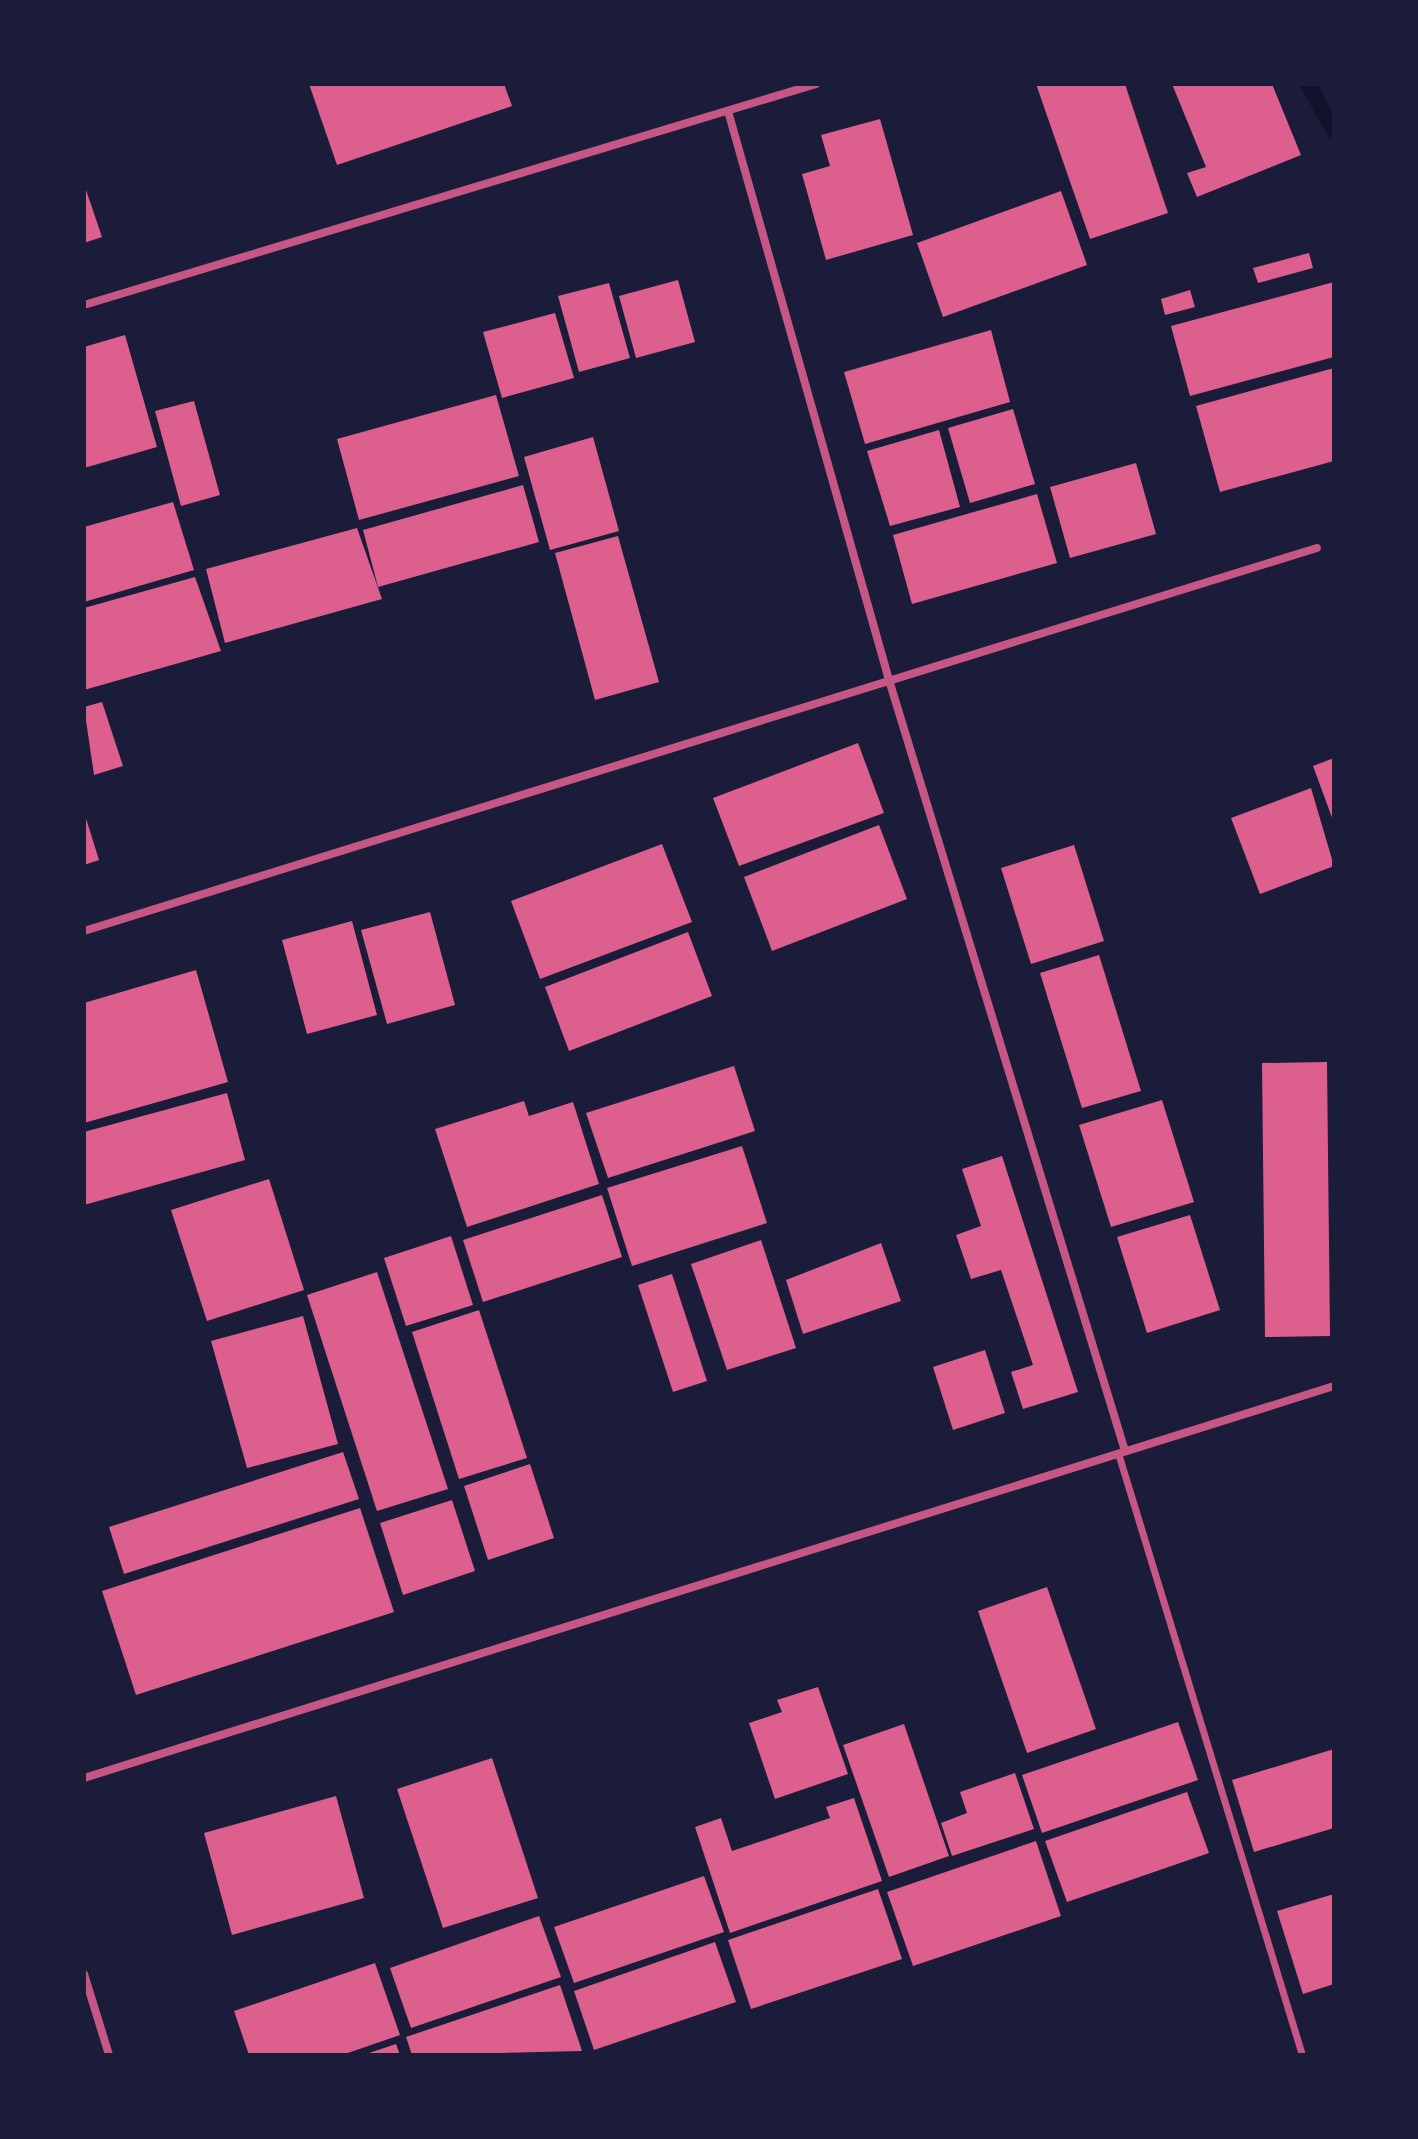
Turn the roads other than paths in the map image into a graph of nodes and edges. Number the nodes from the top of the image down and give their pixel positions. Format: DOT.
graph roads {
  1 [pos="816,84"];
  2 [pos="728,111"];
  3 [pos="84,305"];
  4 [pos="1317,548"];
  5 [pos="889,680"];
  6 [pos="84,931"];
  7 [pos="1334,1386"];
  8 [pos="1122,1452"];
  9 [pos="84,1778"];
  10 [pos="84,1974"];
  11 [pos="109,2055"];
  12 [pos="1302,2055"];
  1 -- 2 [label="street"];
  2 -- 3 [label="street"];
  2 -- 5 [label="street"];
  4 -- 5 [label="street"];
  5 -- 6 [label="street"];
  5 -- 8 [label="street"];
  7 -- 8 [label="street"];
  8 -- 9 [label="street"];
  8 -- 12 [label="street"];
  10 -- 11 [label="street"];
}
